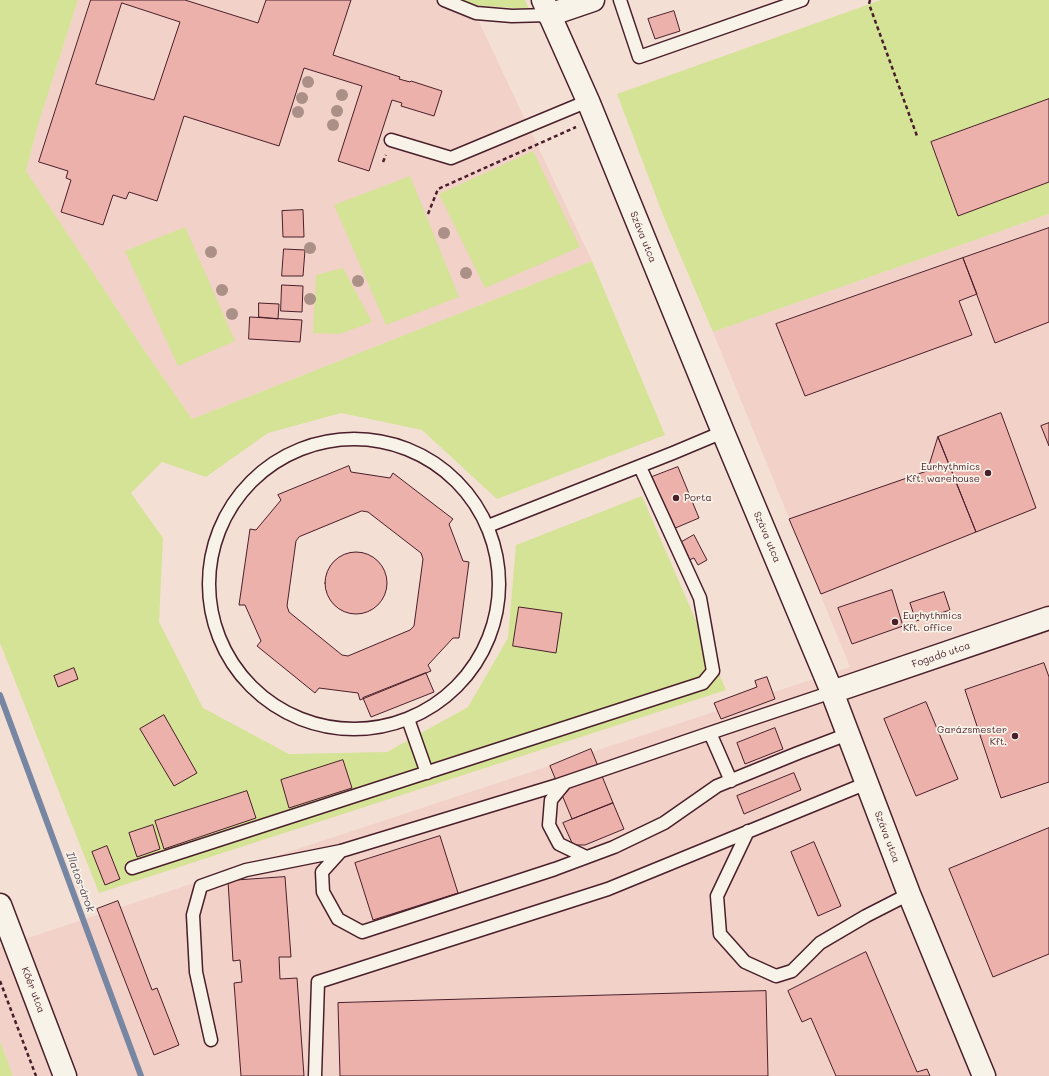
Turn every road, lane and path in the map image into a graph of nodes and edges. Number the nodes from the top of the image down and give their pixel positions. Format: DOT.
graph roads {
  1 [pos="444,0"];
  2 [pos="593,0"];
  3 [pos="620,0"];
  4 [pos="802,0"];
  5 [pos="870,0"];
  6 [pos="546,8"];
  7 [pos="591,110"];
  8 [pos="917,136"];
  9 [pos="391,140"];
  10 [pos="428,214"];
  11 [pos="723,432"];
  12 [pos="640,467"];
  13 [pos="488,526"];
  14 [pos="1049,618"];
  15 [pos="832,692"];
  16 [pos="408,719"];
  17 [pos="710,733"];
  18 [pos="848,734"];
  19 [pos="427,773"];
  20 [pos="731,781"];
  21 [pos="565,783"];
  22 [pos="867,783"];
  23 [pos="748,831"];
  24 [pos="341,851"];
  25 [pos="586,857"];
  26 [pos="132,868"];
  27 [pos="909,894"];
  28 [pos="0,905"];
  29 [pos="0,981"];
  30 [pos="211,1040"];
  31 [pos="36,1076"];
  32 [pos="65,1076"];
  33 [pos="315,1076"];
  34 [pos="984,1076"];
  1 -- 6 [label="lane"];
  2 -- 6 [label="street"];
  3 -- 4 [label="lane"];
  5 -- 8 [label="path"];
  6 -- 7 [label="street, Száva utca"];
  7 -- 9 [label="lane"];
  7 -- 10 [label="path"];
  7 -- 11 [label="street, Száva utca"];
  11 -- 12 [label="lane"];
  11 -- 15 [label="street, Száva utca"];
  12 -- 13 [label="lane"];
  12 -- 19 [label="lane"];
  13 -- 16 [label="lane"];
  13 -- 16 [label="lane"];
  14 -- 15 [label="street, Fogadó utca"];
  15 -- 17 [label="lane"];
  15 -- 18 [label="street, Száva utca"];
  16 -- 19 [label="lane"];
  17 -- 20 [label="lane"];
  17 -- 21 [label="lane"];
  18 -- 20 [label="lane"];
  18 -- 22 [label="street, Száva utca"];
  19 -- 26 [label="lane"];
  20 -- 25 [label="lane"];
  21 -- 24 [label="lane"];
  21 -- 25 [label="lane"];
  22 -- 23 [label="lane"];
  22 -- 27 [label="street, Száva utca"];
  23 -- 27 [label="lane"];
  23 -- 33 [label="lane"];
  24 -- 25 [label="lane"];
  24 -- 30 [label="lane"];
  27 -- 34 [label="street, Száva utca"];
  28 -- 32 [label="street, Kőér utca"];
  29 -- 31 [label="path"];
}
